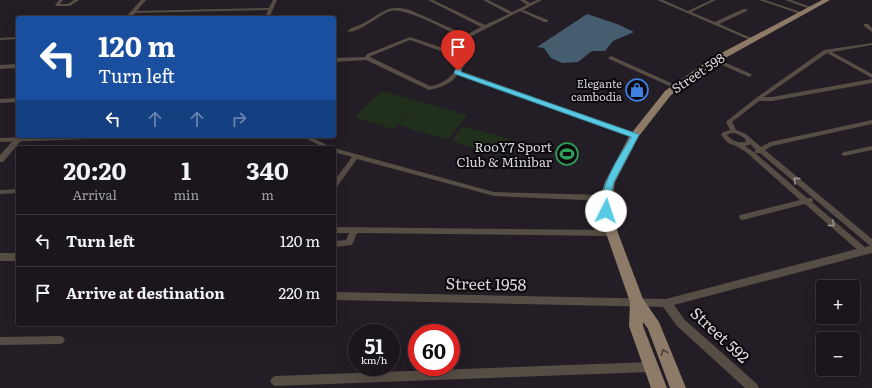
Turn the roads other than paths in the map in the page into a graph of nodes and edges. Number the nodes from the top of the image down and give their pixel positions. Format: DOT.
graph roads {
  1 [pos="61,0"];
  2 [pos="77,0"];
  3 [pos="81,0"];
  4 [pos="144,0"];
  5 [pos="275,0"];
  6 [pos="430,0"];
  7 [pos="485,0"];
  8 [pos="522,0"];
  9 [pos="539,0"];
  10 [pos="659,0"];
  11 [pos="714,0"];
  12 [pos="761,0"];
  13 [pos="787,0"];
  14 [pos="827,0"];
  15 [pos="531,5"];
  16 [pos="812,8"];
  17 [pos="271,9"];
  18 [pos="520,10"];
  19 [pos="745,10"];
  20 [pos="134,12"];
  21 [pos="688,12"];
  22 [pos="513,14"];
  23 [pos="802,14"];
  24 [pos="130,16"];
  25 [pos="268,16"];
  26 [pos="546,21"];
  27 [pos="715,24"];
  28 [pos="872,24"];
  29 [pos="485,27"];
  30 [pos="349,31"];
  31 [pos="872,31"];
  32 [pos="466,37"];
  33 [pos="0,38"];
  34 [pos="16,38"];
  35 [pos="754,40"];
  36 [pos="872,44"];
  37 [pos="826,51"];
  38 [pos="456,54"];
  39 [pos="366,58"];
  40 [pos="611,58"];
  41 [pos="336,60"];
  42 [pos="715,60"];
  43 [pos="16,66"];
  44 [pos="0,67"];
  45 [pos="457,72"];
  46 [pos="749,74"];
  47 [pos="872,76"];
  48 [pos="872,81"];
  49 [pos="676,86"];
  50 [pos="758,99"];
  51 [pos="16,100"];
  52 [pos="0,101"];
  53 [pos="872,122"];
  54 [pos="734,131"];
  55 [pos="635,135"];
  56 [pos="20,138"];
  57 [pos="308,138"];
  58 [pos="0,140"];
  59 [pos="749,140"];
  60 [pos="738,145"];
  61 [pos="326,146"];
  62 [pos="872,148"];
  63 [pos="760,150"];
  64 [pos="336,151"];
  65 [pos="844,154"];
  66 [pos="752,155"];
  67 [pos="355,157"];
  68 [pos="0,160"];
  69 [pos="336,183"];
  70 [pos="16,191"];
  71 [pos="0,192"];
  72 [pos="606,198"];
  73 [pos="818,198"];
  74 [pos="806,201"];
  75 [pos="743,217"];
  76 [pos="336,230"];
  77 [pos="354,230"];
  78 [pos="612,233"];
  79 [pos="872,243"];
  80 [pos="336,244"];
  81 [pos="868,250"];
  82 [pos="16,256"];
  83 [pos="0,257"];
  84 [pos="336,296"];
  85 [pos="637,302"];
  86 [pos="666,303"];
  87 [pos="60,340"];
  88 [pos="0,341"];
  89 [pos="651,367"];
  90 [pos="275,381"];
  91 [pos="659,388"];
  92 [pos="678,388"];
  93 [pos="753,388"];
  1 -- 2 [label="street"];
  2 -- 3 [label="street"];
  4 -- 20 [label="street"];
  5 -- 17 [label="street"];
  6 -- 29 [label="street"];
  7 -- 22 [label="street"];
  8 -- 15 [label="street"];
  9 -- 15 [label="street"];
  10 -- 21 [label="street"];
  11 -- 21 [label="street"];
  12 -- 23 [label="street"];
  13 -- 16 [label="street"];
  14 -- 16 [label="main road, Street 598"];
  15 -- 18 [label="street"];
  16 -- 23 [label="main road, Street 598"];
  17 -- 20 [label="street"];
  17 -- 25 [label="street"];
  18 -- 22 [label="street"];
  18 -- 26 [label="street"];
  19 -- 27 [label="street"];
  20 -- 24 [label="street"];
  21 -- 27 [label="street"];
  22 -- 29 [label="street"];
  23 -- 35 [label="main road, Street 598"];
  27 -- 35 [label="street"];
  28 -- 31 [label="street"];
  29 -- 32 [label="street"];
  30 -- 32 [label="street"];
  32 -- 38 [label="street"];
  33 -- 34 [label="street"];
  35 -- 42 [label="main road, Street 598"];
  36 -- 37 [label="street"];
  37 -- 47 [label="street"];
  37 -- 50 [label="street"];
  38 -- 39 [label="street"];
  38 -- 45 [label="street"];
  39 -- 41 [label="street"];
  39 -- 45 [label="street"];
  40 -- 49 [label="street"];
  42 -- 46 [label="street"];
  42 -- 49 [label="main road, Street 598"];
  43 -- 44 [label="street"];
  45 -- 55 [label="street"];
  48 -- 50 [label="street"];
  49 -- 55 [label="main road, Street 598"];
  50 -- 54 [label="street"];
  51 -- 52 [label="street"];
  53 -- 63 [label="street"];
  54 -- 59 [label="street"];
  54 -- 60 [label="street"];
  55 -- 72 [label="main road, Street 598"];
  56 -- 58 [label="street"];
  56 -- 68 [label="street"];
  57 -- 61 [label="street"];
  59 -- 60 [label="street"];
  59 -- 63 [label="street"];
  60 -- 66 [label="street"];
  62 -- 65 [label="street"];
  63 -- 66 [label="street"];
  73 -- 63 [label="street, one-way"];
  64 -- 67 [label="street"];
  66 -- 74 [label="street"];
  67 -- 69 [label="street"];
  67 -- 72 [label="street"];
  70 -- 71 [label="street"];
  72 -- 78 [label="main road, Street 598"];
  73 -- 74 [label="street"];
  73 -- 79 [label="street"];
  74 -- 75 [label="street"];
  74 -- 81 [label="street, one-way"];
  76 -- 77 [label="street"];
  77 -- 78 [label="street"];
  77 -- 80 [label="street"];
  78 -- 85 [label="main road, Street 598"];
  81 -- 86 [label="street, Street 1958"];
  82 -- 83 [label="street"];
  84 -- 85 [label="street, Street 1958"];
  85 -- 86 [label="street, Street 1958"];
  85 -- 89 [label="main road, Street 598"];
  92 -- 85 [label="main road, Street 598, one-way"];
  86 -- 93 [label="street, Street 592"];
  87 -- 88 [label="street"];
  89 -- 90 [label="street"];
  89 -- 91 [label="main road, Street 598"];
}
